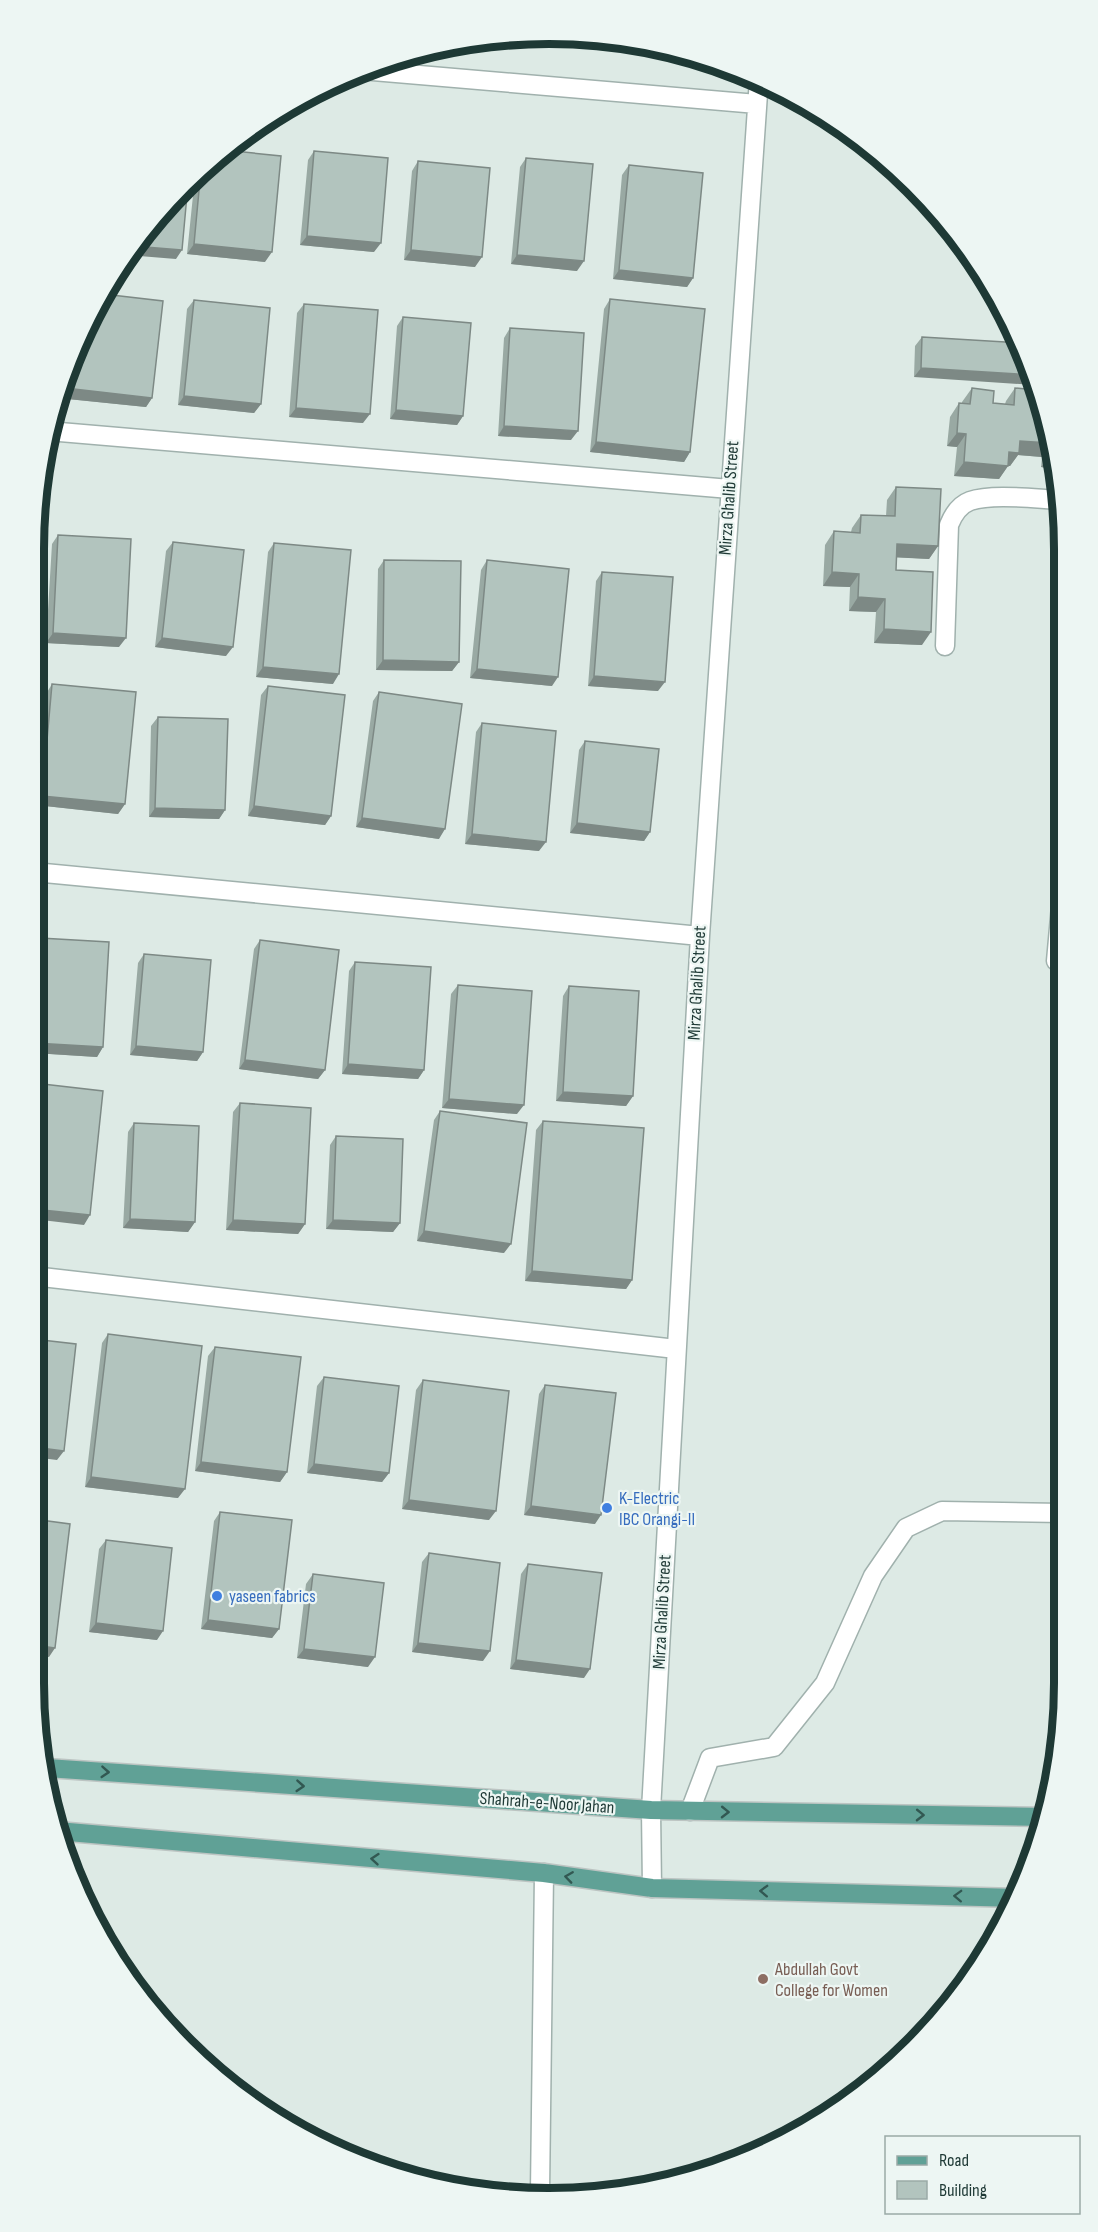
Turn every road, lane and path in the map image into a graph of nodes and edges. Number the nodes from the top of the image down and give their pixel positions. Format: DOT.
graph roads {
  1 [pos="382,72"];
  2 [pos="758,89"];
  3 [pos="757,104"];
  4 [pos="58,432"];
  5 [pos="730,489"];
  6 [pos="1052,500"];
  7 [pos="945,646"];
  8 [pos="44,873"];
  9 [pos="700,936"];
  10 [pos="44,1277"];
  11 [pos="676,1349"];
  12 [pos="1054,1513"];
  13 [pos="51,1768"];
  14 [pos="651,1810"];
  15 [pos="690,1811"];
  16 [pos="1036,1817"];
  17 [pos="66,1832"];
  18 [pos="544,1873"];
  19 [pos="652,1888"];
  20 [pos="1006,1898"];
  21 [pos="540,2188"];
  1 -- 3 [label="street"];
  2 -- 3 [label="street, Mirza Ghalib Street"];
  3 -- 5 [label="street, Mirza Ghalib Street"];
  4 -- 5 [label="street"];
  5 -- 9 [label="street, Mirza Ghalib Street"];
  6 -- 7 [label="street"];
  8 -- 9 [label="street"];
  9 -- 11 [label="street, Mirza Ghalib Street"];
  10 -- 11 [label="street"];
  11 -- 14 [label="street, Mirza Ghalib Street"];
  12 -- 15 [label="street"];
  13 -- 14 [label="main road, Shahrah-e-Noor Jahan, one-way"];
  14 -- 15 [label="main road, Shahrah-e-Noor Jahan"];
  14 -- 19 [label="street, Mirza Ghalib Street"];
  15 -- 16 [label="main road, Shahrah-e-Noor Jahan, one-way"];
  18 -- 17 [label="main road, one-way"];
  19 -- 18 [label="main road, one-way"];
  18 -- 21 [label="street"];
  20 -- 19 [label="main road, one-way"];
}
